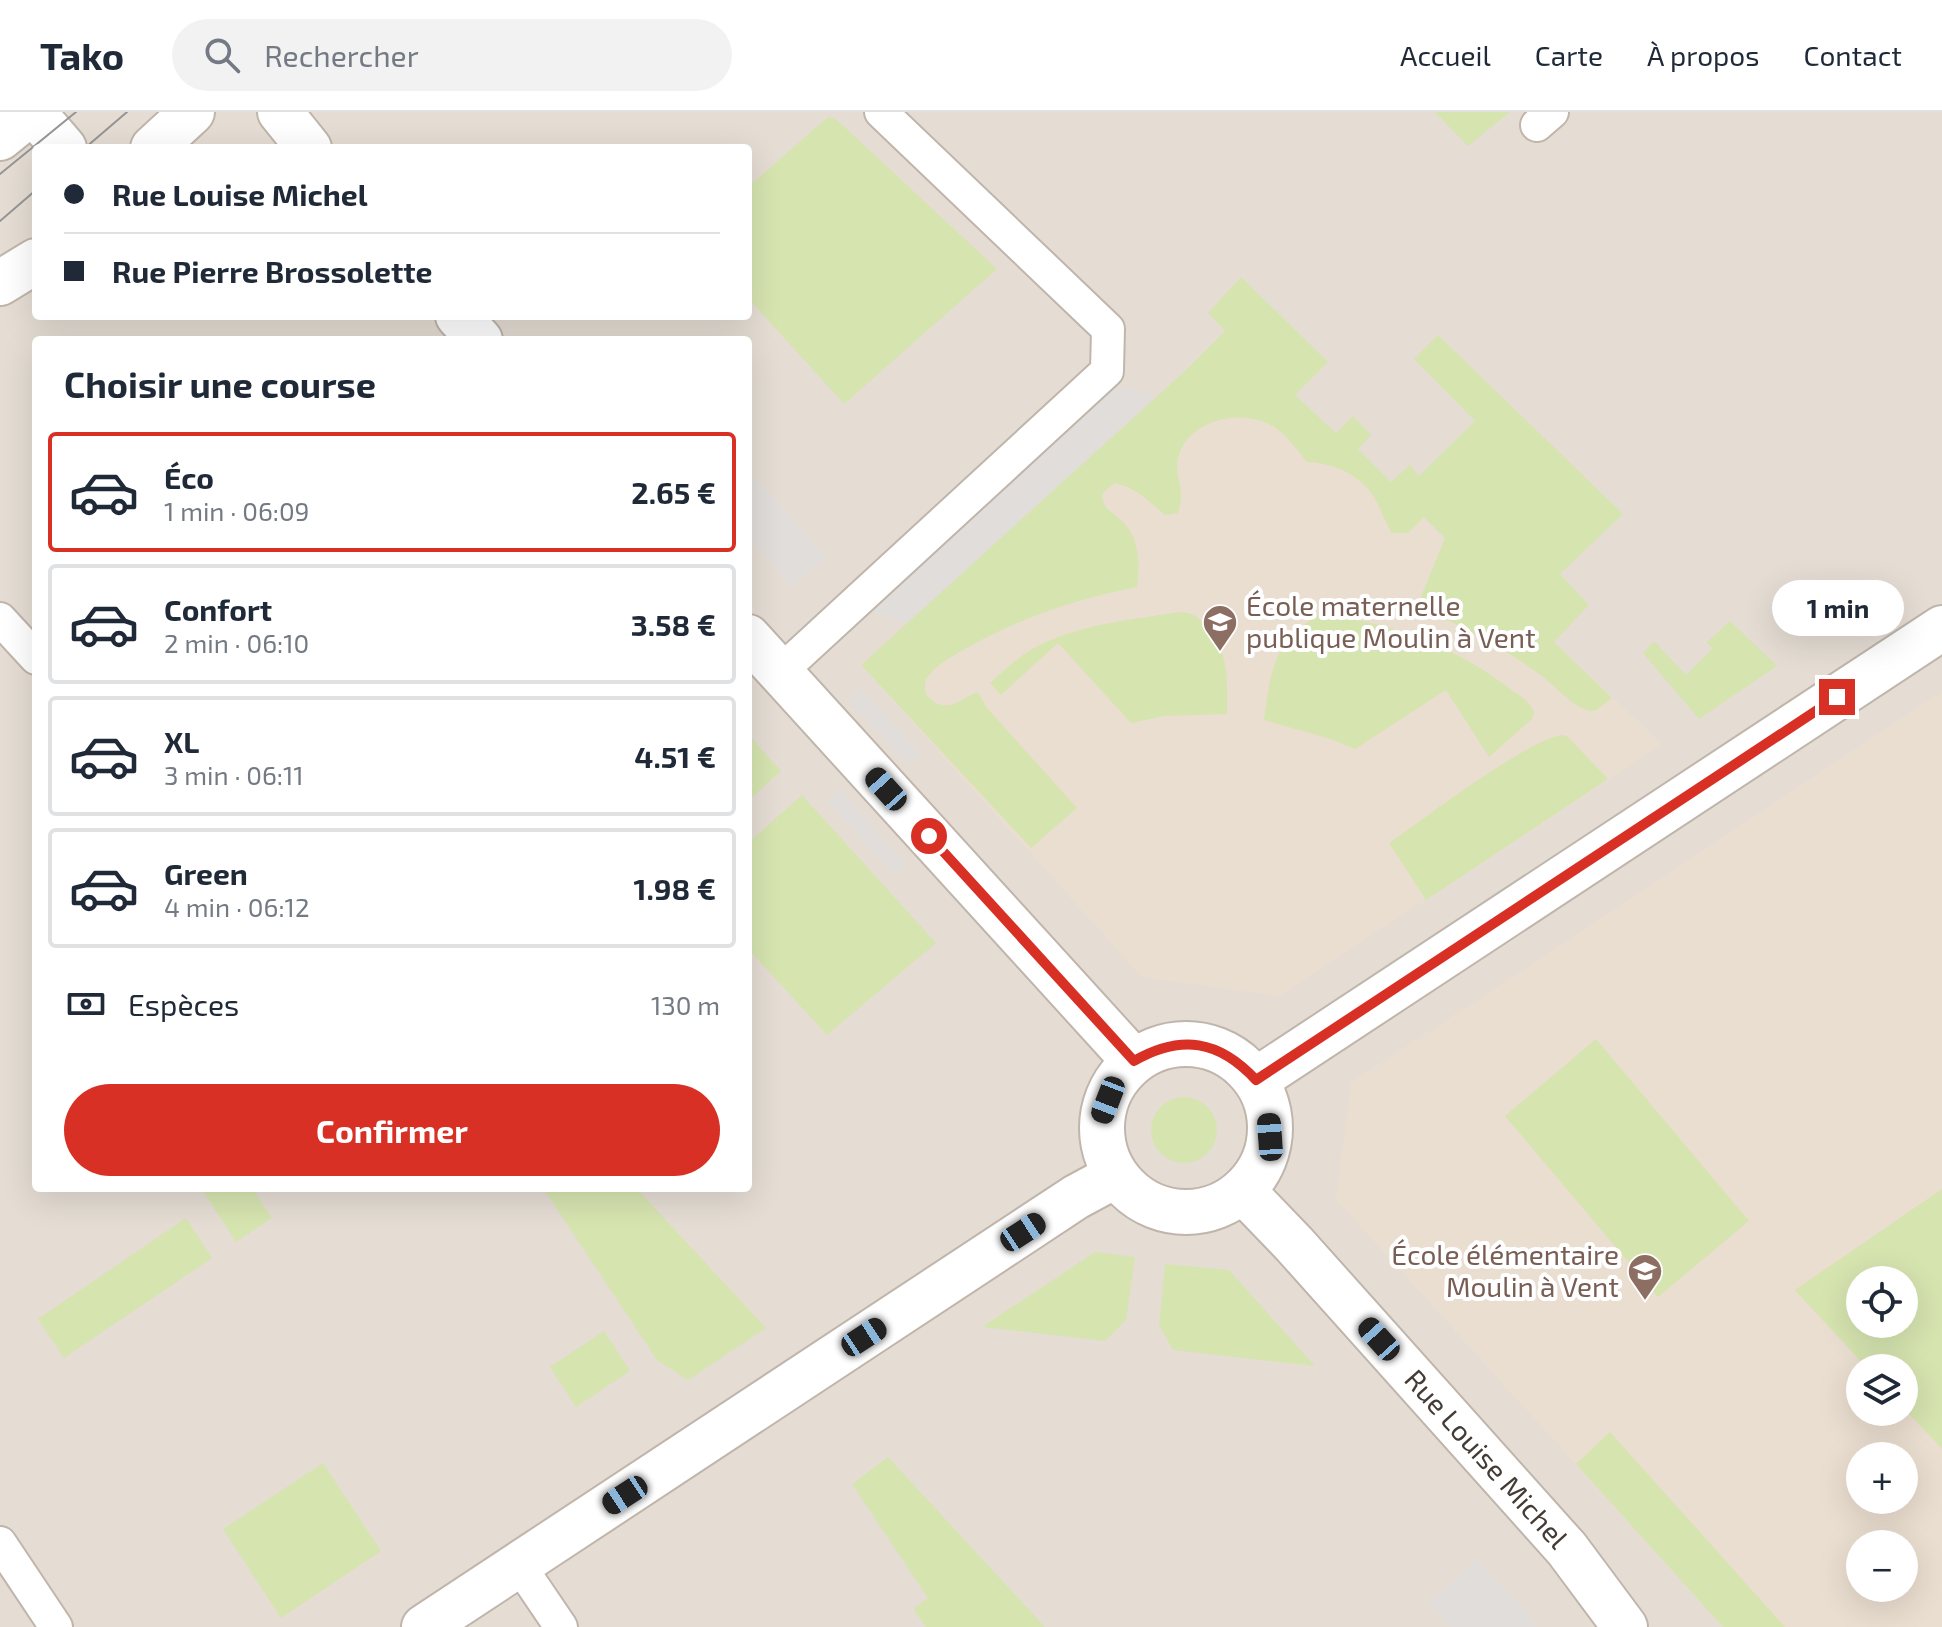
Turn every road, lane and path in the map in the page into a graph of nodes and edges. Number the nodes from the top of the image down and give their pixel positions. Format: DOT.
graph roads {
  1 [pos="32,112"];
  2 [pos="192,112"];
  3 [pos="280,112"];
  4 [pos="881,112"];
  5 [pos="0,138"];
  6 [pos="60,144"];
  7 [pos="157,144"];
  8 [pos="306,144"];
  9 [pos="32,263"];
  10 [pos="0,283"];
  11 [pos="462,320"];
  12 [pos="476,336"];
  13 [pos="0,619"];
  14 [pos="1942,628"];
  15 [pos="752,641"];
  16 [pos="32,654"];
  17 [pos="780,672"];
  18 [pos="1134,1061"];
  19 [pos="1256,1080"];
  20 [pos="1115,1176"];
  21 [pos="1243,1191"];
  22 [pos="0,1543"];
  23 [pos="519,1565"];
  24 [pos="56,1627"];
  25 [pos="424,1627"];
  26 [pos="561,1627"];
  27 [pos="1625,1627"];
  1 -- 5 [label="street"];
  1 -- 6 [label="street"];
  2 -- 7 [label="street"];
  3 -- 8 [label="street"];
  4 -- 17 [label="lane"];
  9 -- 10 [label="street"];
  11 -- 12 [label="street"];
  13 -- 16 [label="lane"];
  14 -- 19 [label="street"];
  15 -- 17 [label="street"];
  17 -- 18 [label="street"];
  18 -- 19 [label="street"];
  18 -- 20 [label="street"];
  19 -- 21 [label="street"];
  20 -- 21 [label="street"];
  20 -- 23 [label="street"];
  21 -- 27 [label="street, Rue Louise Michel"];
  22 -- 24 [label="lane"];
  23 -- 25 [label="street"];
  23 -- 26 [label="lane"];
}
